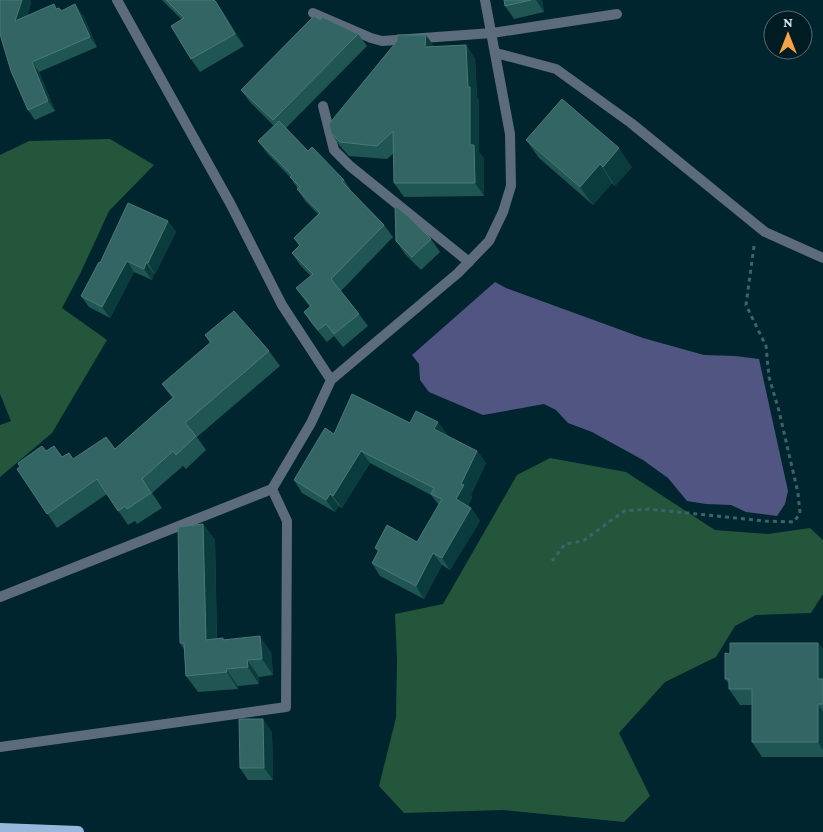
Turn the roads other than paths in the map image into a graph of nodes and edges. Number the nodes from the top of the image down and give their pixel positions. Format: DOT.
graph roads {
  1 [pos="118,0"];
  2 [pos="485,0"];
  3 [pos="313,13"];
  4 [pos="617,14"];
  5 [pos="492,33"];
  6 [pos="496,53"];
  7 [pos="323,106"];
  8 [pos="823,258"];
  9 [pos="469,262"];
  10 [pos="331,380"];
  11 [pos="272,489"];
  12 [pos="0,597"];
  13 [pos="0,747"];
  14 [pos="0,829"];
  15 [pos="78,832"];
  1 -- 10 [label="street"];
  2 -- 5 [label="street"];
  3 -- 5 [label="street"];
  4 -- 5 [label="street"];
  5 -- 6 [label="street"];
  6 -- 8 [label="street"];
  6 -- 9 [label="street"];
  7 -- 9 [label="street"];
  9 -- 10 [label="street"];
  10 -- 11 [label="street"];
  11 -- 12 [label="street"];
  11 -- 13 [label="street"];
  14 -- 15 [label="main road"];
}
